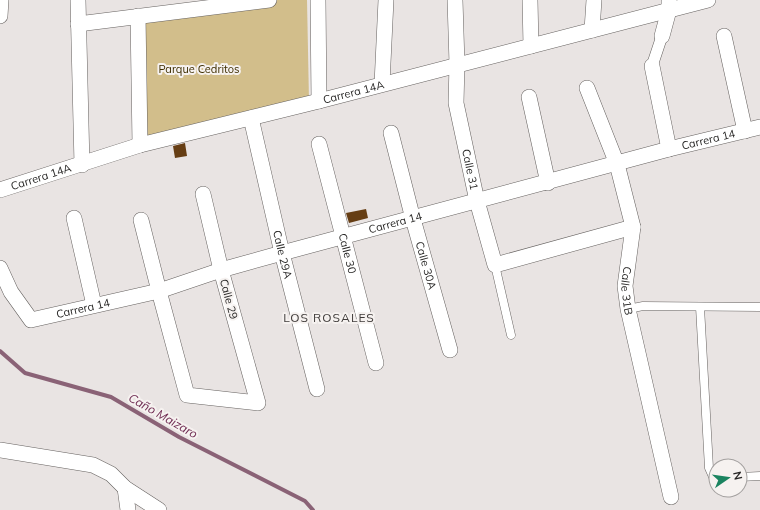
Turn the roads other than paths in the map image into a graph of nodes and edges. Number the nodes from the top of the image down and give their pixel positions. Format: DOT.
graph roads {
  1 [pos="1,0"];
  2 [pos="78,0"];
  3 [pos="268,0"];
  4 [pos="318,0"];
  5 [pos="386,0"];
  6 [pos="455,0"];
  7 [pos="530,0"];
  8 [pos="594,0"];
  9 [pos="708,0"];
  10 [pos="669,5"];
  11 [pos="0,16"];
  12 [pos="138,16"];
  13 [pos="78,24"];
  14 [pos="592,30"];
  15 [pos="662,36"];
  16 [pos="724,36"];
  17 [pos="531,46"];
  18 [pos="457,64"];
  19 [pos="652,66"];
  20 [pos="382,84"];
  21 [pos="587,88"];
  22 [pos="528,97"];
  23 [pos="319,101"];
  24 [pos="250,118"];
  25 [pos="760,127"];
  26 [pos="745,131"];
  27 [pos="392,133"];
  28 [pos="319,144"];
  29 [pos="140,146"];
  30 [pos="669,149"];
  31 [pos="617,164"];
  32 [pos="82,165"];
  33 [pos="548,182"];
  34 [pos="0,190"];
  35 [pos="203,194"];
  36 [pos="478,201"];
  37 [pos="74,218"];
  38 [pos="413,219"];
  39 [pos="142,220"];
  40 [pos="633,227"];
  41 [pos="343,237"];
  42 [pos="282,253"];
  43 [pos="494,264"];
  44 [pos="0,268"];
  45 [pos="221,270"];
  46 [pos="159,291"];
  47 [pos="94,305"];
  48 [pos="700,307"];
  49 [pos="760,307"];
  50 [pos="628,309"];
  51 [pos="511,334"];
  52 [pos="450,350"];
  53 [pos="376,363"];
  54 [pos="317,389"];
  55 [pos="0,450"];
  56 [pos="708,468"];
  57 [pos="760,476"];
  58 [pos="748,477"];
  59 [pos="125,488"];
  60 [pos="671,497"];
  61 [pos="128,510"];
  62 [pos="159,510"];
  1 -- 11 [label="street"];
  2 -- 13 [label="street"];
  3 -- 12 [label="street"];
  4 -- 23 [label="street"];
  5 -- 20 [label="street"];
  6 -- 18 [label="street, Calle 31"];
  7 -- 17 [label="street"];
  8 -- 14 [label="street"];
  9 -- 10 [label="street, Carrera 14A"];
  10 -- 14 [label="street, Carrera 14A"];
  10 -- 15 [label="street"];
  12 -- 13 [label="street"];
  12 -- 29 [label="street"];
  13 -- 32 [label="street"];
  14 -- 17 [label="street, Carrera 14A"];
  15 -- 19 [label="street"];
  16 -- 26 [label="street"];
  17 -- 18 [label="street, Carrera 14A"];
  18 -- 20 [label="street, Carrera 14A"];
  18 -- 36 [label="street, Calle 31"];
  19 -- 30 [label="street"];
  20 -- 23 [label="street, Carrera 14A"];
  21 -- 31 [label="street, Calle 31B"];
  22 -- 33 [label="street"];
  23 -- 24 [label="street, Carrera 14A"];
  24 -- 29 [label="street, Carrera 14A"];
  24 -- 42 [label="street, Calle 29A"];
  25 -- 26 [label="street, Carrera 14"];
  26 -- 30 [label="street, Carrera 14"];
  27 -- 38 [label="street, Calle 30A"];
  28 -- 41 [label="street, Calle 30"];
  29 -- 32 [label="street, Carrera 14A"];
  30 -- 31 [label="street, Carrera 14"];
  31 -- 33 [label="street, Carrera 14"];
  31 -- 40 [label="street, Calle 31B"];
  32 -- 34 [label="street, Carrera 14A"];
  33 -- 36 [label="street, Carrera 14"];
  35 -- 45 [label="street, Calle 29"];
  36 -- 38 [label="street, Carrera 14"];
  36 -- 43 [label="street, Calle 31"];
  37 -- 47 [label="street"];
  38 -- 41 [label="street, Carrera 14"];
  38 -- 52 [label="street, Calle 30A"];
  39 -- 46 [label="street"];
  40 -- 43 [label="street"];
  40 -- 50 [label="street, Calle 31B"];
  41 -- 42 [label="street, Carrera 14"];
  41 -- 53 [label="street, Calle 30"];
  42 -- 45 [label="street, Carrera 14"];
  42 -- 54 [label="street, Calle 29A"];
  43 -- 51 [label="lane, Calle 31"];
  44 -- 47 [label="street, Carrera 14"];
  45 -- 46 [label="street, Carrera 14"];
  45 -- 46 [label="street, Calle 29"];
  46 -- 47 [label="street, Carrera 14"];
  48 -- 49 [label="lane"];
  48 -- 50 [label="lane"];
  48 -- 56 [label="lane"];
  50 -- 60 [label="street, Calle 31B"];
  55 -- 59 [label="street"];
  57 -- 58 [label="lane"];
  59 -- 61 [label="street"];
  59 -- 62 [label="street"];
}
